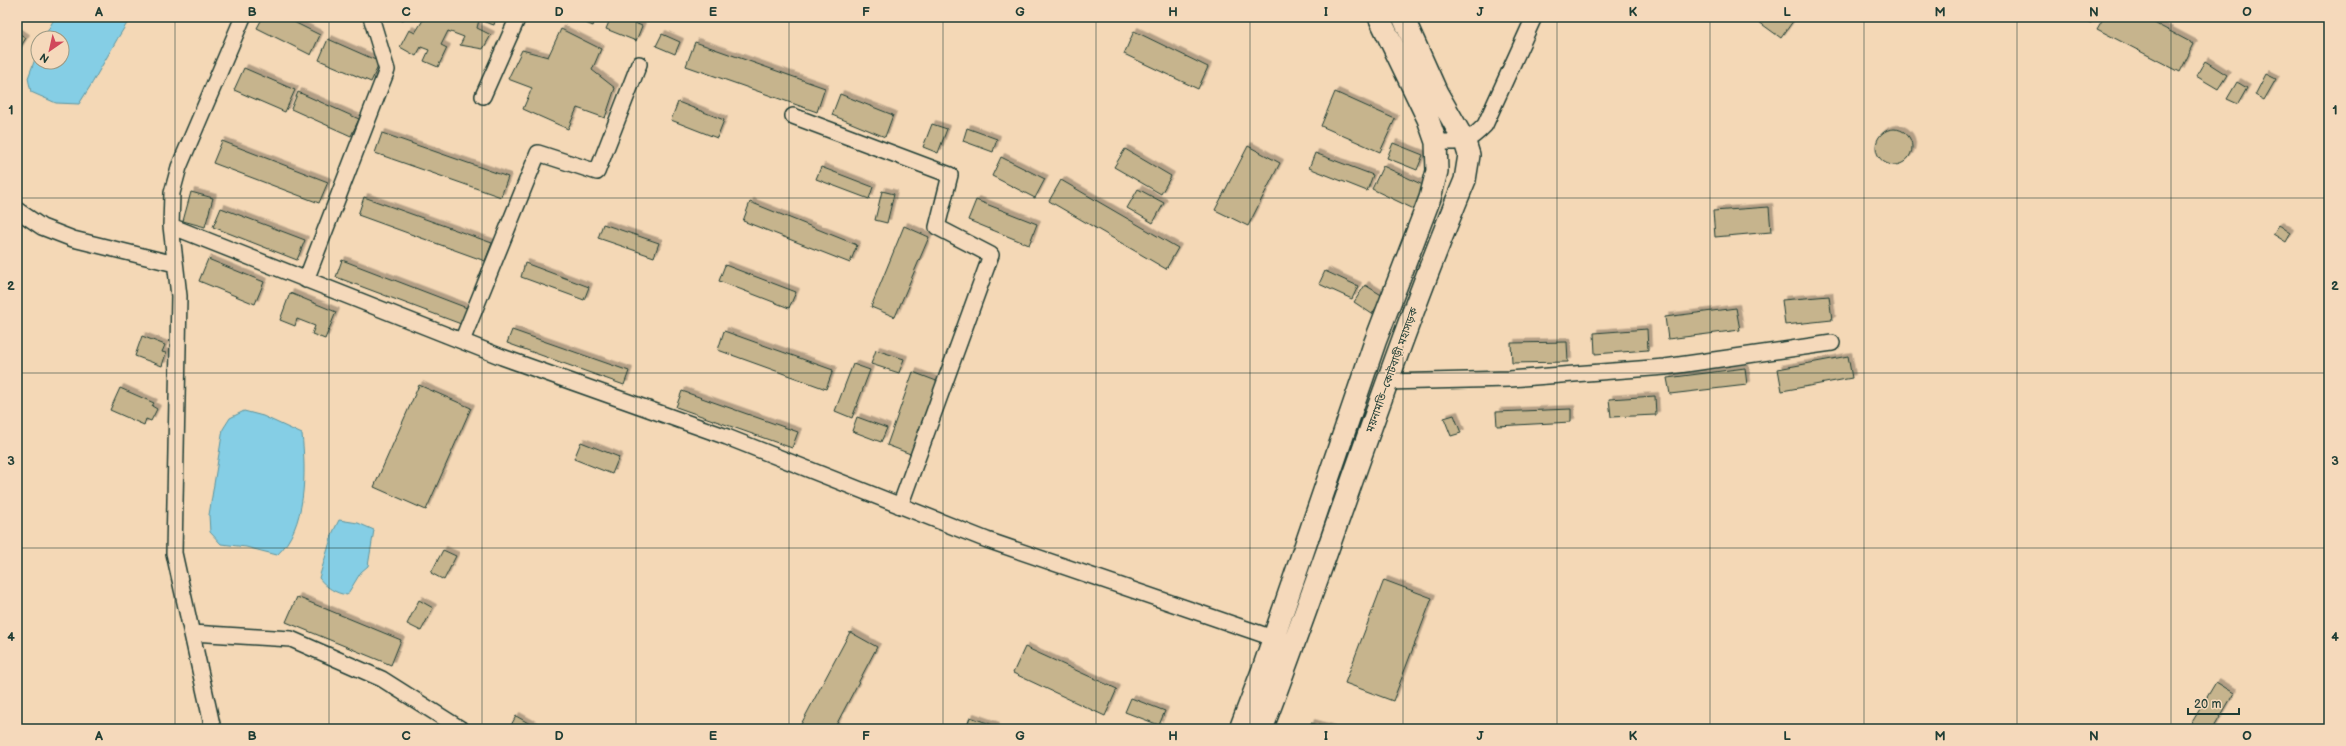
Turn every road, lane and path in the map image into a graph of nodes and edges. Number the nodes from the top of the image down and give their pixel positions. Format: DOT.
graph roads {
  1 [pos="243,17"];
  2 [pos="371,17"];
  3 [pos="518,17"];
  4 [pos="1379,17"];
  5 [pos="1403,17"];
  6 [pos="1534,17"];
  7 [pos="639,64"];
  8 [pos="483,96"];
  9 [pos="793,116"];
  10 [pos="1436,142"];
  11 [pos="1465,142"];
  12 [pos="17,210"];
  13 [pos="171,226"];
  14 [pos="175,264"];
  15 [pos="306,280"];
  16 [pos="462,342"];
  17 [pos="1832,343"];
  18 [pos="1386,382"];
  19 [pos="900,506"];
  20 [pos="192,633"];
  21 [pos="1273,638"];
  22 [pos="213,729"];
  23 [pos="461,729"];
  24 [pos="1240,729"];
  25 [pos="1262,729"];
  1 -- 13 [label="street"];
  2 -- 15 [label="street"];
  3 -- 8 [label="street"];
  4 -- 10 [label="main road"];
  5 -- 11 [label="main road, ময়নামতি–কোটবাড়ী মহাসড়ক"];
  6 -- 11 [label="street"];
  7 -- 16 [label="street"];
  9 -- 19 [label="street"];
  10 -- 11 [label="street"];
  10 -- 21 [label="main road"];
  11 -- 18 [label="main road, ময়নামতি–কোটবাড়ী মহাসড়ক"];
  12 -- 14 [label="street"];
  13 -- 14 [label="street"];
  13 -- 15 [label="street"];
  14 -- 20 [label="street"];
  15 -- 16 [label="street"];
  16 -- 19 [label="street"];
  17 -- 18 [label="street"];
  18 -- 25 [label="main road, ময়নামতি–কোটবাড়ী মহাসড়ক"];
  19 -- 21 [label="street"];
  20 -- 22 [label="street"];
  20 -- 23 [label="street"];
  21 -- 24 [label="main road"];
}
